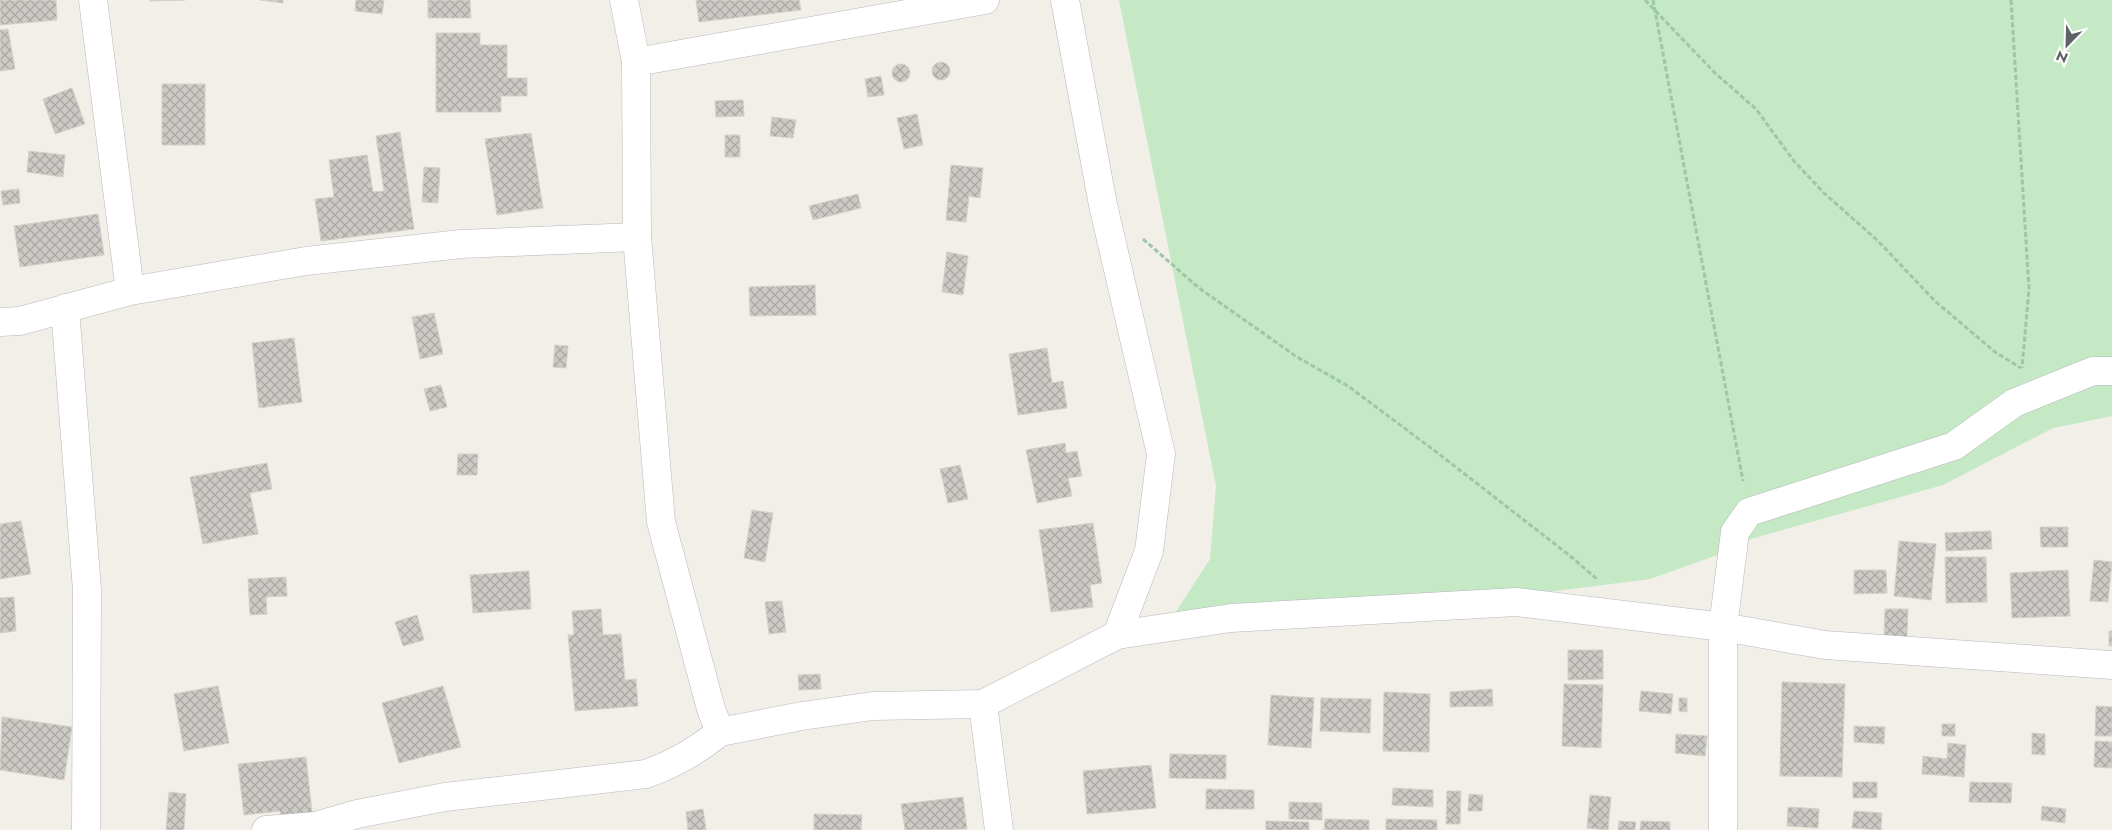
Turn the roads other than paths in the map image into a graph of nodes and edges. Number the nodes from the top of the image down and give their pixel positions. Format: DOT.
graph roads {
  1 [pos="93,0"];
  2 [pos="624,0"];
  3 [pos="985,0"];
  4 [pos="1065,0"];
  5 [pos="636,62"];
  6 [pos="637,237"];
  7 [pos="130,291"];
  8 [pos="65,308"];
  9 [pos="0,322"];
  10 [pos="2112,371"];
  11 [pos="1723,627"];
  12 [pos="1117,635"];
  13 [pos="2112,665"];
  14 [pos="983,704"];
  15 [pos="720,732"];
  16 [pos="86,830"];
  17 [pos="266,830"];
  18 [pos="999,830"];
  19 [pos="1722,830"];
  1 -- 7 [label="street"];
  2 -- 5 [label="street"];
  3 -- 5 [label="street"];
  4 -- 12 [label="street"];
  5 -- 6 [label="street"];
  6 -- 7 [label="street"];
  6 -- 15 [label="street"];
  7 -- 8 [label="street"];
  8 -- 9 [label="street"];
  8 -- 16 [label="street"];
  10 -- 11 [label="street"];
  11 -- 12 [label="street"];
  11 -- 13 [label="street"];
  11 -- 19 [label="street"];
  12 -- 14 [label="street"];
  14 -- 15 [label="street"];
  14 -- 18 [label="street"];
  15 -- 17 [label="street"];
}
